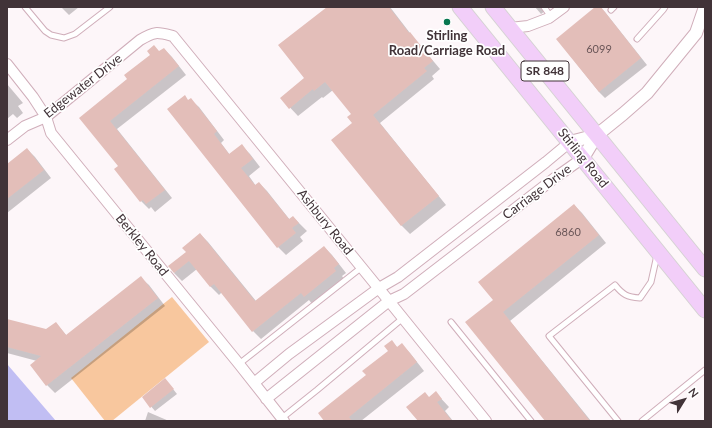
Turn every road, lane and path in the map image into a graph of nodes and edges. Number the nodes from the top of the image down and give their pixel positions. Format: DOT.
graph roads {
  1 [pos="25,7"];
  2 [pos="110,7"];
  3 [pos="460,7"];
  4 [pos="493,7"];
  5 [pos="544,7"];
  6 [pos="564,7"];
  7 [pos="665,7"];
  8 [pos="705,7"];
  9 [pos="551,16"];
  10 [pos="510,28"];
  11 [pos="159,32"];
  12 [pos="637,39"];
  13 [pos="7,64"];
  14 [pos="46,118"];
  15 [pos="597,135"];
  16 [pos="7,140"];
  17 [pos="570,142"];
  18 [pos="583,158"];
  19 [pos="528,176"];
  20 [pos="539,190"];
  21 [pos="658,252"];
  22 [pos="362,267"];
  23 [pos="705,269"];
  24 [pos="379,288"];
  25 [pos="390,301"];
  26 [pos="705,310"];
  27 [pos="403,318"];
  28 [pos="451,322"];
  29 [pos="239,364"];
  30 [pos="705,370"];
  31 [pos="254,382"];
  32 [pos="266,399"];
  33 [pos="283,420"];
  34 [pos="486,421"];
  35 [pos="531,421"];
  36 [pos="618,421"];
  37 [pos="642,421"];
  1 -- 2 [label="lane"];
  3 -- 17 [label="main road, Stirling Road / SR 848"];
  4 -- 10 [label="main road, Stirling Road / SR 848"];
  5 -- 9 [label="lane"];
  6 -- 9 [label="street"];
  7 -- 12 [label="lane"];
  8 -- 15 [label="street"];
  9 -- 10 [label="street"];
  10 -- 15 [label="main road, Stirling Road / SR 848"];
  11 -- 14 [label="street, Edgewater Drive"];
  11 -- 22 [label="street, Ashbury Road"];
  13 -- 14 [label="street, Berkley Road"];
  14 -- 16 [label="street, Edgewater Drive"];
  14 -- 29 [label="street, Berkley Road"];
  15 -- 17 [label="street, Carriage Drive"];
  15 -- 18 [label="street, Carriage Drive"];
  15 -- 23 [label="main road, Stirling Road / SR 848"];
  17 -- 18 [label="main road, Stirling Road / SR 848"];
  17 -- 19 [label="street, Carriage Drive"];
  18 -- 20 [label="street, Carriage Drive"];
  18 -- 21 [label="main road, Stirling Road / SR 848"];
  19 -- 20 [label="street"];
  19 -- 24 [label="street, Carriage Drive"];
  20 -- 25 [label="street, Carriage Drive"];
  21 -- 26 [label="main road, Stirling Road / SR 848"];
  21 -- 36 [label="lane"];
  22 -- 24 [label="street, Ashbury Road"];
  22 -- 29 [label="lane"];
  24 -- 25 [label="street, Ashbury Road"];
  24 -- 31 [label="street, Carriage Drive"];
  25 -- 27 [label="street, Ashbury Road"];
  25 -- 32 [label="street, Carriage Drive"];
  27 -- 33 [label="lane"];
  27 -- 34 [label="street, Ashbury Road"];
  28 -- 35 [label="lane"];
  29 -- 31 [label="street, Berkley Road"];
  30 -- 37 [label="lane"];
  31 -- 32 [label="street, Berkley Road"];
  32 -- 33 [label="street, Berkley Road"];
}
